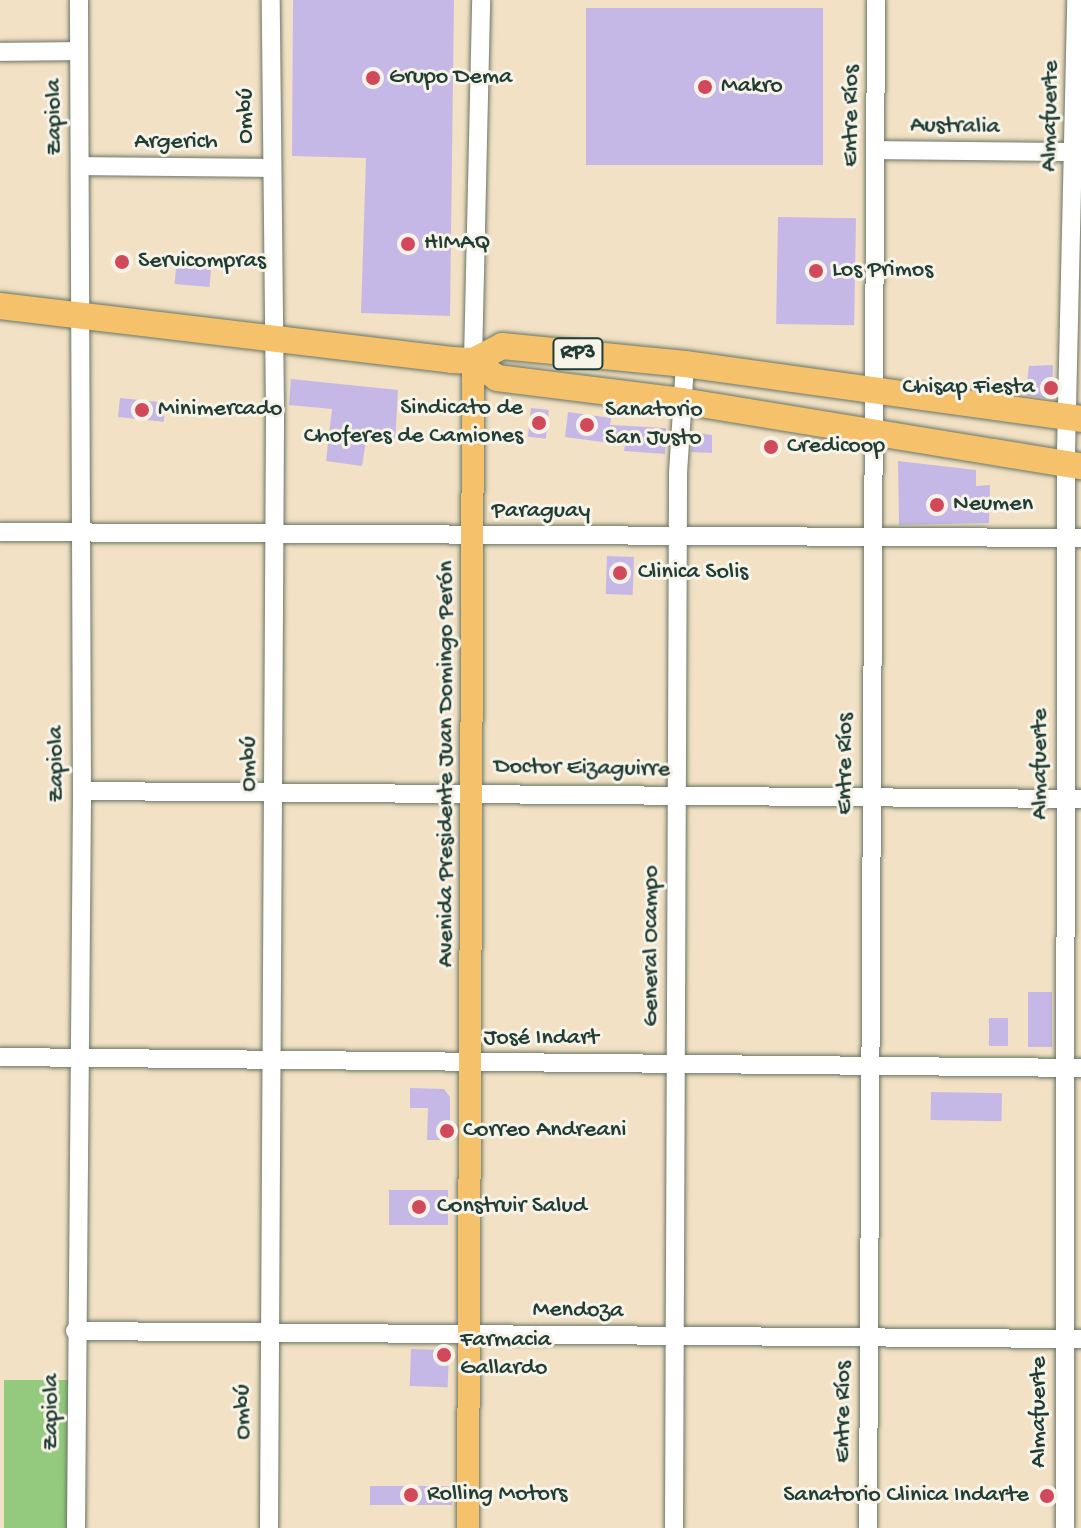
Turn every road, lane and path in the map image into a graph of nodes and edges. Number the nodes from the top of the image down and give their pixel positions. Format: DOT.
graph roads {
  1 [pos="79,0"];
  2 [pos="271,0"];
  3 [pos="481,0"];
  4 [pos="876,0"];
  5 [pos="1076,0"];
  6 [pos="78,51"];
  7 [pos="0,52"];
  8 [pos="877,150"];
  9 [pos="1078,152"];
  10 [pos="80,166"];
  11 [pos="271,168"];
  12 [pos="0,306"];
  13 [pos="81,314"];
  14 [pos="274,340"];
  15 [pos="473,361"];
  16 [pos="685,364"];
  17 [pos="870,389"];
  18 [pos="682,401"];
  19 [pos="1074,418"];
  20 [pos="871,434"];
  21 [pos="1074,465"];
  22 [pos="272,530"];
  23 [pos="77,531"];
  24 [pos="0,532"];
  25 [pos="473,535"];
  26 [pos="678,536"];
  27 [pos="1074,538"];
  28 [pos="871,539"];
  29 [pos="274,790"];
  30 [pos="82,791"];
  31 [pos="474,791"];
  32 [pos="678,794"];
  33 [pos="871,797"];
  34 [pos="1073,798"];
  35 [pos="0,1057"];
  36 [pos="77,1059"];
  37 [pos="269,1060"];
  38 [pos="472,1062"];
  39 [pos="675,1063"];
  40 [pos="868,1066"];
  41 [pos="1073,1068"];
  42 [pos="75,1331"];
  43 [pos="267,1331"];
  44 [pos="472,1334"];
  45 [pos="676,1337"];
  46 [pos="868,1338"];
  47 [pos="1072,1339"];
  48 [pos="76,1528"];
  49 [pos="269,1528"];
  50 [pos="468,1528"];
  51 [pos="674,1528"];
  52 [pos="868,1528"];
  53 [pos="1065,1528"];
  1 -- 6 [label="street, Zapiola"];
  2 -- 11 [label="street, Ombú"];
  3 -- 15 [label="street, Avenida Presidente Juan Domingo Perón"];
  4 -- 8 [label="street, Entre Ríos"];
  5 -- 9 [label="street, Almafuerte"];
  6 -- 7 [label="street"];
  6 -- 10 [label="street, Zapiola"];
  8 -- 9 [label="street, Australia"];
  8 -- 17 [label="street, Entre Ríos"];
  9 -- 19 [label="street, Almafuerte"];
  10 -- 11 [label="street, Argerich"];
  10 -- 13 [label="street, Zapiola"];
  11 -- 14 [label="street, Ombú"];
  12 -- 13 [label="highway, RP3"];
  13 -- 14 [label="highway, RP3"];
  13 -- 23 [label="street, Zapiola"];
  14 -- 15 [label="highway, RP3"];
  14 -- 22 [label="street, Ombú"];
  15 -- 16 [label="highway, RP3"];
  15 -- 18 [label="highway, RP3"];
  15 -- 25 [label="main road, Avenida Presidente Juan Domingo Perón"];
  16 -- 17 [label="highway, RP3"];
  16 -- 18 [label="street, General Ocampo"];
  17 -- 19 [label="highway, RP3"];
  17 -- 20 [label="street, Entre Ríos"];
  18 -- 20 [label="highway, RP3"];
  18 -- 26 [label="street, General Ocampo"];
  19 -- 21 [label="street, Almafuerte"];
  20 -- 21 [label="highway, RP3"];
  20 -- 28 [label="street, Entre Ríos"];
  21 -- 27 [label="street, Almafuerte"];
  22 -- 23 [label="street, Paraguay"];
  22 -- 25 [label="street, Paraguay"];
  22 -- 29 [label="street, Ombú"];
  23 -- 24 [label="street, Paraguay"];
  23 -- 30 [label="street, Zapiola"];
  25 -- 26 [label="street, Paraguay"];
  25 -- 31 [label="main road, Avenida Presidente Juan Domingo Perón"];
  26 -- 28 [label="street, Paraguay"];
  26 -- 32 [label="street, General Ocampo"];
  27 -- 28 [label="street, Paraguay"];
  27 -- 34 [label="street, Almafuerte"];
  28 -- 33 [label="street, Entre Ríos"];
  29 -- 30 [label="street, Doctor Eizaguirre"];
  29 -- 31 [label="street, Doctor Eizaguirre"];
  29 -- 37 [label="street, Ombú"];
  30 -- 36 [label="street, Zapiola"];
  31 -- 32 [label="street, Doctor Eizaguirre"];
  31 -- 38 [label="main road, Avenida Presidente Juan Domingo Perón"];
  32 -- 33 [label="street, Doctor Eizaguirre"];
  32 -- 39 [label="street, General Ocampo"];
  33 -- 34 [label="street, Doctor Eizaguirre"];
  33 -- 40 [label="street, Entre Ríos"];
  34 -- 41 [label="street, Almafuerte"];
  35 -- 36 [label="street, José Indart"];
  36 -- 37 [label="street, José Indart"];
  36 -- 42 [label="street, Zapiola"];
  37 -- 38 [label="street, José Indart"];
  37 -- 43 [label="street, Ombú"];
  38 -- 39 [label="street, José Indart"];
  38 -- 44 [label="main road, Avenida Presidente Juan Domingo Perón"];
  39 -- 40 [label="street, José Indart"];
  39 -- 45 [label="street, General Ocampo"];
  40 -- 41 [label="street, José Indart"];
  40 -- 46 [label="street, Entre Ríos"];
  41 -- 47 [label="street, Almafuerte"];
  42 -- 43 [label="street, Mendoza"];
  42 -- 48 [label="street, Zapiola"];
  43 -- 44 [label="street, Mendoza"];
  43 -- 49 [label="street, Ombú"];
  44 -- 45 [label="street, Mendoza"];
  44 -- 50 [label="main road, Avenida Presidente Juan Domingo Perón"];
  45 -- 46 [label="street, Mendoza"];
  45 -- 51 [label="street, General Ocampo"];
  46 -- 47 [label="street, Mendoza"];
  46 -- 52 [label="street, Entre Ríos"];
  47 -- 53 [label="street, Almafuerte"];
}
